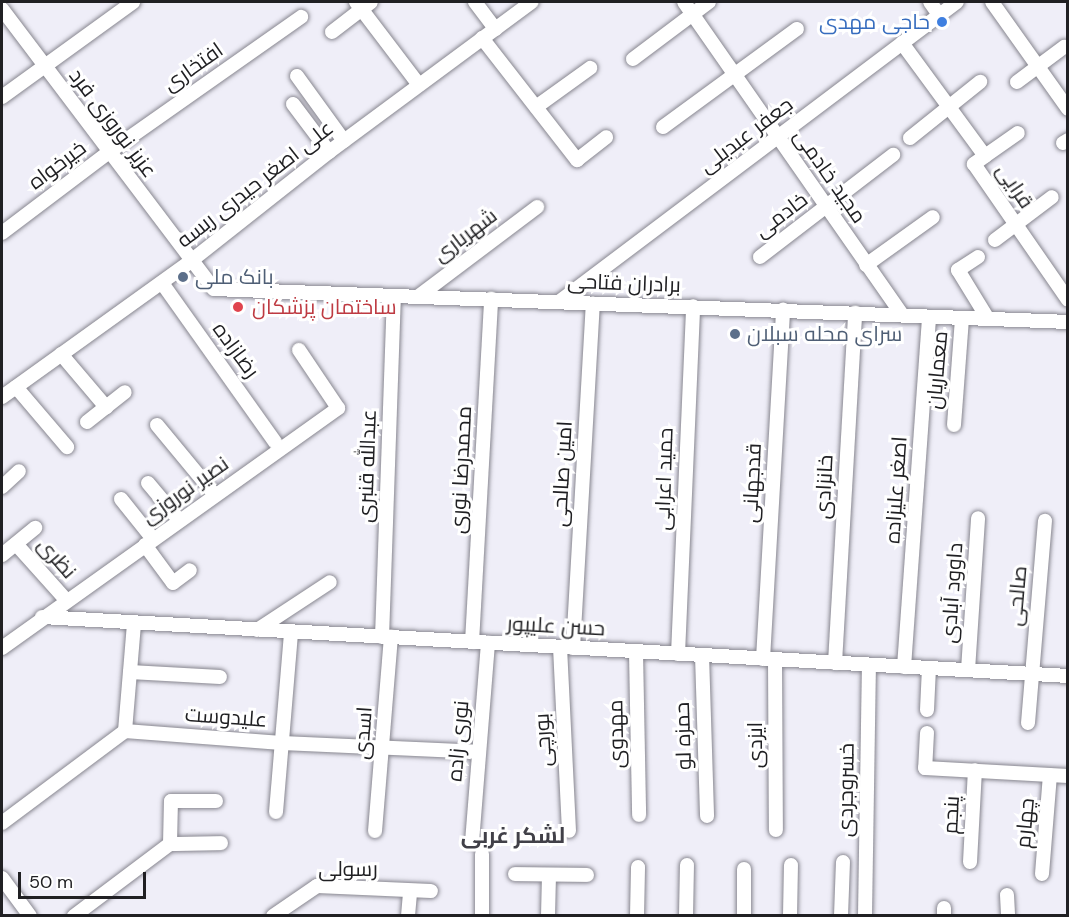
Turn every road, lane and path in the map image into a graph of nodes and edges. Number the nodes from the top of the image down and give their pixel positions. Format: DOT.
graph roads {
  1 [pos="133,2"];
  2 [pos="475,2"];
  3 [pos="532,2"];
  4 [pos="684,2"];
  5 [pos="709,2"];
  6 [pos="930,2"];
  7 [pos="957,2"];
  8 [pos="992,2"];
  9 [pos="363,4"];
  10 [pos="2,9"];
  11 [pos="692,14"];
  12 [pos="939,15"];
  13 [pos="301,17"];
  14 [pos="495,29"];
  15 [pos="797,29"];
  16 [pos="332,32"];
  17 [pos="482,38"];
  18 [pos="902,43"];
  19 [pos="1064,47"];
  20 [pos="633,59"];
  21 [pos="44,66"];
  22 [pos="1037,66"];
  23 [pos="590,68"];
  24 [pos="735,75"];
  25 [pos="297,76"];
  26 [pos="980,82"];
  27 [pos="1017,82"];
  28 [pos="419,85"];
  29 [pos="2,97"];
  30 [pos="293,104"];
  31 [pos="536,107"];
  32 [pos="949,107"];
  33 [pos="1068,109"];
  34 [pos="663,127"];
  35 [pos="1018,133"];
  36 [pos="606,137"];
  37 [pos="778,137"];
  38 [pos="910,138"];
  39 [pos="344,141"];
  40 [pos="109,152"];
  41 [pos="328,152"];
  42 [pos="893,156"];
  43 [pos="985,156"];
  44 [pos="1052,197"];
  45 [pos="537,207"];
  46 [pos="826,207"];
  47 [pos="933,217"];
  48 [pos="1016,225"];
  49 [pos="2,233"];
  50 [pos="995,240"];
  51 [pos="760,257"];
  52 [pos="978,257"];
  53 [pos="191,261"];
  54 [pos="866,265"];
  55 [pos="1063,282"];
  56 [pos="162,283"];
  57 [pos="393,296"];
  58 [pos="419,296"];
  59 [pos="491,299"];
  60 [pos="1068,300"];
  61 [pos="560,301"];
  62 [pos="593,304"];
  63 [pos="693,306"];
  64 [pos="783,310"];
  65 [pos="855,313"];
  66 [pos="902,315"];
  67 [pos="929,317"];
  68 [pos="962,318"];
  69 [pos="988,319"];
  70 [pos="1068,322"];
  71 [pos="299,351"];
  72 [pos="61,354"];
  73 [pos="16,387"];
  74 [pos="125,393"];
  75 [pos="2,397"];
  76 [pos="106,407"];
  77 [pos="87,422"];
  78 [pos="157,425"];
  79 [pos="954,425"];
  80 [pos="275,442"];
  81 [pos="67,447"];
  82 [pos="19,471"];
  83 [pos="148,483"];
  84 [pos="2,487"];
  85 [pos="215,495"];
  86 [pos="122,499"];
  87 [pos="978,518"];
  88 [pos="179,520"];
  89 [pos="1045,521"];
  90 [pos="35,528"];
  91 [pos="149,542"];
  92 [pos="16,544"];
  93 [pos="2,555"];
  94 [pos="189,570"];
  95 [pos="330,582"];
  96 [pos="66,600"];
  97 [pos="42,617"];
  98 [pos="134,623"];
  99 [pos="257,630"];
  100 [pos="291,632"];
  101 [pos="387,637"];
  102 [pos="472,642"];
  103 [pos="488,643"];
  104 [pos="567,647"];
  105 [pos="2,648"];
  106 [pos="636,651"];
  107 [pos="678,654"];
  108 [pos="702,655"];
  109 [pos="769,659"];
  110 [pos="835,663"];
  111 [pos="868,665"];
  112 [pos="904,667"];
  113 [pos="928,668"];
  114 [pos="968,670"];
  115 [pos="130,672"];
  116 [pos="1032,674"];
  117 [pos="1068,676"];
  118 [pos="220,677"];
  119 [pos="927,711"];
  120 [pos="1028,723"];
  121 [pos="125,731"];
  122 [pos="927,733"];
  123 [pos="282,743"];
  124 [pos="384,748"];
  125 [pos="477,752"];
  126 [pos="975,770"];
  127 [pos="1050,775"];
  128 [pos="1068,776"];
  129 [pos="216,801"];
  130 [pos="276,812"];
  131 [pos="639,815"];
  132 [pos="707,816"];
  133 [pos="2,823"];
  134 [pos="776,830"];
  135 [pos="375,831"];
  136 [pos="568,831"];
  137 [pos="472,842"];
  138 [pos="221,843"];
  139 [pos="170,844"];
  140 [pos="482,854"];
  141 [pos="843,862"];
  142 [pos="970,862"];
  143 [pos="687,865"];
  144 [pos="791,865"];
  145 [pos="639,867"];
  146 [pos="744,869"];
  147 [pos="515,874"];
  148 [pos="1042,874"];
  149 [pos="549,875"];
  150 [pos="587,875"];
  151 [pos="2,878"];
  152 [pos="410,891"];
  153 [pos="431,891"];
  154 [pos="1007,895"];
  155 [pos="30,915"];
  156 [pos="74,915"];
  157 [pos="273,915"];
  158 [pos="408,915"];
  159 [pos="482,915"];
  160 [pos="548,915"];
  161 [pos="637,915"];
  162 [pos="686,915"];
  163 [pos="744,915"];
  164 [pos="790,915"];
  165 [pos="841,915"];
  166 [pos="866,915"];
  167 [pos="1008,915"];
  1 -- 21 [label="street"];
  2 -- 14 [label="street"];
  3 -- 14 [label="street, علی اصغر حیدری ریسه"];
  4 -- 11 [label="street, مجید خادمی"];
  5 -- 11 [label="street"];
  6 -- 12 [label="street"];
  7 -- 12 [label="street, جعفر عبدیلی"];
  8 -- 22 [label="street"];
  9 -- 16 [label="street"];
  9 -- 28 [label="street"];
  10 -- 21 [label="street, عزیز نوروزی فرد"];
  11 -- 20 [label="street"];
  11 -- 24 [label="street, مجید خادمی"];
  12 -- 18 [label="street, جعفر عبدیلی"];
  13 -- 40 [label="street, افتخاری"];
  14 -- 17 [label="street, علی اصغر حیدری ریسه"];
  15 -- 24 [label="street"];
  17 -- 28 [label="street, علی اصغر حیدری ریسه"];
  17 -- 31 [label="street"];
  18 -- 32 [label="street, قرایی"];
  18 -- 37 [label="street, جعفر عبدیلی"];
  19 -- 22 [label="street"];
  21 -- 29 [label="street"];
  21 -- 40 [label="street, عزیز نوروزی فرد"];
  22 -- 27 [label="street"];
  22 -- 33 [label="street"];
  23 -- 31 [label="street"];
  24 -- 34 [label="street"];
  24 -- 37 [label="street, مجید خادمی"];
  25 -- 39 [label="street"];
  26 -- 32 [label="street"];
  28 -- 39 [label="street, علی اصغر حیدری ریسه"];
  30 -- 41 [label="street"];
  31 -- 36 [label="street"];
  32 -- 38 [label="street"];
  32 -- 43 [label="street, قرایی"];
  35 -- 43 [label="street"];
  37 -- 46 [label="street, مجید خادمی"];
  37 -- 61 [label="street, جعفر عبدیلی"];
  39 -- 41 [label="street, علی اصغر حیدری ریسه"];
  40 -- 49 [label="street, خیرخواه"];
  40 -- 53 [label="street, عزیز نوروزی فرد"];
  41 -- 53 [label="street, علی اصغر حیدری ریسه"];
  42 -- 46 [label="street, خادمی"];
  43 -- 48 [label="street, قرایی"];
  44 -- 48 [label="street"];
  45 -- 58 [label="street, شهریاری"];
  46 -- 51 [label="street, خادمی"];
  46 -- 54 [label="street, مجید خادمی"];
  47 -- 54 [label="street"];
  48 -- 50 [label="street"];
  48 -- 55 [label="street, قرایی"];
  52 -- 69 [label="street"];
  53 -- 56 [label="street, علی اصغر حیدری ریسه"];
  53 -- 57 [label="street, برادران فتاحی"];
  54 -- 66 [label="street, مجید خادمی"];
  55 -- 60 [label="street, قرایی"];
  56 -- 72 [label="street, علی اصغر حیدری ریسه"];
  56 -- 80 [label="street, رضازاده"];
  57 -- 58 [label="street, برادران فتاحی"];
  57 -- 101 [label="street, عبدالله قنبری"];
  58 -- 59 [label="street, برادران فتاحی"];
  59 -- 61 [label="street, برادران فتاحی"];
  59 -- 102 [label="street, محمدرضا نوری"];
  61 -- 62 [label="street, برادران فتاحی"];
  62 -- 63 [label="street, برادران فتاحی"];
  62 -- 104 [label="street, امین صالحی"];
  63 -- 64 [label="street, برادران فتاحی"];
  63 -- 107 [label="street, حمید اعرابی"];
  64 -- 65 [label="street, برادران فتاحی"];
  64 -- 109 [label="street, قدجهانی"];
  65 -- 66 [label="street, برادران فتاحی"];
  65 -- 110 [label="street, خانزادی"];
  66 -- 67 [label="street, برادران فتاحی"];
  67 -- 68 [label="street, برادران فتاحی"];
  67 -- 112 [label="street, اصغر علیزاده"];
  68 -- 69 [label="street, برادران فتاحی"];
  68 -- 79 [label="street, معماریان"];
  69 -- 70 [label="street, برادران فتاحی"];
  71 -- 85 [label="street, نصیر نوروزی"];
  72 -- 73 [label="street, علی اصغر حیدری ریسه"];
  72 -- 76 [label="street"];
  73 -- 75 [label="street, علی اصغر حیدری ریسه"];
  73 -- 81 [label="street"];
  74 -- 76 [label="street"];
  76 -- 77 [label="street"];
  78 -- 85 [label="street"];
  82 -- 84 [label="street"];
  83 -- 88 [label="street"];
  85 -- 88 [label="street, نصیر نوروزی"];
  86 -- 91 [label="street"];
  87 -- 114 [label="street, داوود آبادی"];
  88 -- 91 [label="street, نصیر نوروزی"];
  89 -- 116 [label="street, صالحی"];
  90 -- 92 [label="street"];
  91 -- 94 [label="street"];
  91 -- 96 [label="street, نصیر نوروزی"];
  92 -- 93 [label="street"];
  92 -- 96 [label="street, نظری"];
  95 -- 99 [label="street"];
  96 -- 97 [label="street, نصیر نوروزی"];
  97 -- 98 [label="street, حسن علیپور"];
  97 -- 105 [label="street, نصیر نوروزی"];
  98 -- 99 [label="street, حسن علیپور"];
  98 -- 115 [label="street"];
  99 -- 100 [label="street, حسن علیپور"];
  100 -- 101 [label="street, حسن علیپور"];
  100 -- 123 [label="street"];
  101 -- 102 [label="street, حسن علیپور"];
  101 -- 124 [label="street, اسدی"];
  102 -- 103 [label="street, حسن علیپور"];
  103 -- 104 [label="street, حسن علیپور"];
  103 -- 125 [label="street, نوری زاده"];
  104 -- 106 [label="street, حسن علیپور"];
  104 -- 136 [label="street, بورچی"];
  106 -- 107 [label="street, حسن علیپور"];
  106 -- 131 [label="street, مهدوی"];
  107 -- 108 [label="street, حسن علیپور"];
  108 -- 109 [label="street, حسن علیپور"];
  108 -- 132 [label="street, حمزه لو"];
  109 -- 110 [label="street, حسن علیپور"];
  109 -- 134 [label="street, ایزدی"];
  110 -- 111 [label="street, حسن علیپور"];
  111 -- 112 [label="street, حسن علیپور"];
  111 -- 166 [label="street, خسروجردی"];
  112 -- 113 [label="street, حسن علیپور"];
  113 -- 114 [label="street, حسن علیپور"];
  113 -- 119 [label="street"];
  114 -- 116 [label="street, حسن علیپور"];
  115 -- 118 [label="street"];
  115 -- 121 [label="street"];
  116 -- 117 [label="street, حسن علیپور"];
  116 -- 120 [label="street, صالحی"];
  121 -- 123 [label="street, علیدوست"];
  121 -- 133 [label="street"];
  122 -- 126 [label="street"];
  123 -- 124 [label="street, علیدوست"];
  123 -- 130 [label="street"];
  124 -- 125 [label="street, علیدوست"];
  124 -- 135 [label="street, اسدی"];
  125 -- 137 [label="street, نوری زاده"];
  126 -- 127 [label="street"];
  126 -- 142 [label="street, پنجم"];
  127 -- 128 [label="street"];
  127 -- 148 [label="street, چهارم"];
  129 -- 139 [label="street"];
  138 -- 139 [label="street"];
  139 -- 156 [label="street"];
  140 -- 159 [label="street"];
  141 -- 165 [label="street"];
  143 -- 162 [label="street"];
  144 -- 164 [label="street"];
  145 -- 161 [label="street"];
  146 -- 163 [label="street"];
  147 -- 149 [label="street"];
  149 -- 150 [label="street"];
  149 -- 160 [label="street"];
  151 -- 155 [label="street"];
  152 -- 153 [label="street, رسولی"];
  152 -- 157 [label="street, رسولی"];
  152 -- 158 [label="street"];
  154 -- 167 [label="street"];
}
